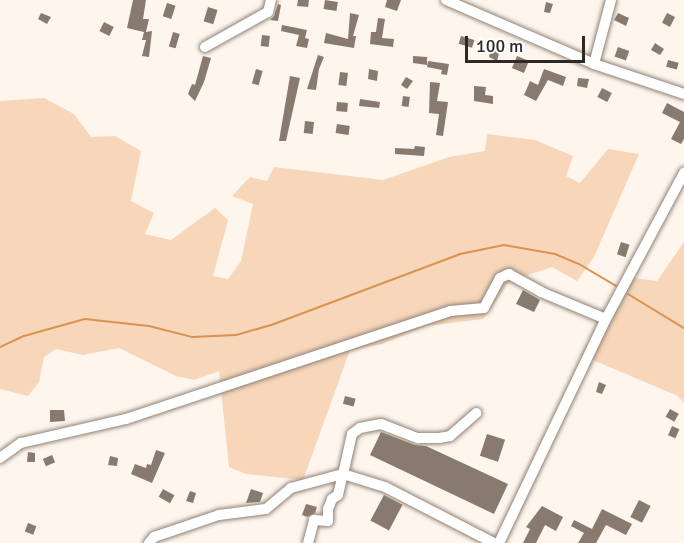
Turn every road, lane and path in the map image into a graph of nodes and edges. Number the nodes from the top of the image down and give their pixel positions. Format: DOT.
graph roads {
  1 [pos="271,0"];
  2 [pos="446,0"];
  3 [pos="611,0"];
  4 [pos="205,47"];
  5 [pos="594,64"];
  6 [pos="684,94"];
  7 [pos="684,173"];
  8 [pos="606,319"];
  9 [pos="476,412"];
  10 [pos="0,458"];
  11 [pos="343,474"];
  12 [pos="149,543"];
  13 [pos="308,543"];
  14 [pos="494,543"];
  15 [pos="499,543"];
  1 -- 4 [label="street"];
  2 -- 5 [label="street"];
  3 -- 5 [label="street"];
  5 -- 6 [label="street"];
  7 -- 8 [label="street"];
  8 -- 10 [label="street"];
  8 -- 15 [label="street"];
  9 -- 11 [label="street"];
  11 -- 12 [label="street"];
  11 -- 13 [label="street"];
  11 -- 14 [label="street"];
}
